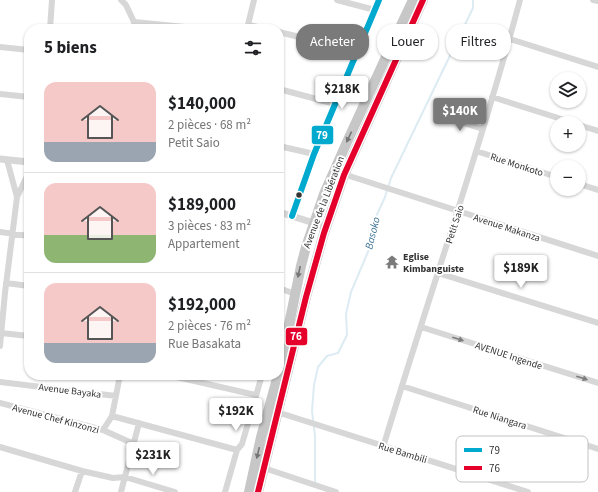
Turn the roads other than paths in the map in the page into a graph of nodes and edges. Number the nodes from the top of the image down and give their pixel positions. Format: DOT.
graph roads {
  1 [pos="52,0"];
  2 [pos="121,0"];
  3 [pos="254,0"];
  4 [pos="337,0"];
  5 [pos="379,0"];
  6 [pos="414,0"];
  7 [pos="423,0"];
  8 [pos="520,0"];
  9 [pos="594,0"];
  10 [pos="598,1"];
  11 [pos="375,10"];
  12 [pos="50,24"];
  13 [pos="132,24"];
  14 [pos="249,24"];
  15 [pos="369,24"];
  16 [pos="284,33"];
  17 [pos="511,35"];
  18 [pos="296,36"];
  19 [pos="511,39"];
  20 [pos="0,47"];
  21 [pos="24,49"];
  22 [pos="353,60"];
  23 [pos="503,60"];
  24 [pos="598,67"];
  25 [pos="284,90"];
  26 [pos="0,94"];
  27 [pos="24,96"];
  28 [pos="492,97"];
  29 [pos="335,104"];
  30 [pos="444,116"];
  31 [pos="552,116"];
  32 [pos="586,127"];
  33 [pos="483,129"];
  34 [pos="598,131"];
  35 [pos="284,147"];
  36 [pos="476,151"];
  37 [pos="314,154"];
  38 [pos="4,159"];
  39 [pos="24,161"];
  40 [pos="334,171"];
  41 [pos="344,175"];
  42 [pos="550,175"];
  43 [pos="24,182"];
  44 [pos="586,186"];
  45 [pos="598,190"];
  46 [pos="17,197"];
  47 [pos="458,212"];
  48 [pos="284,214"];
  49 [pos="292,216"];
  50 [pos="314,223"];
  51 [pos="326,227"];
  52 [pos="0,232"];
  53 [pos="12,234"];
  54 [pos="24,235"];
  55 [pos="598,256"];
  56 [pos="438,273"];
  57 [pos="6,283"];
  58 [pos="24,285"];
  59 [pos="284,290"];
  60 [pos="3,292"];
  61 [pos="295,294"];
  62 [pos="598,323"];
  63 [pos="421,327"];
  64 [pos="1,333"];
  65 [pos="24,335"];
  66 [pos="0,346"];
  67 [pos="284,347"];
  68 [pos="119,380"];
  69 [pos="190,380"];
  70 [pos="260,380"];
  71 [pos="277,380"];
  72 [pos="0,382"];
  73 [pos="598,383"];
  74 [pos="402,386"];
  75 [pos="256,395"];
  76 [pos="116,396"];
  77 [pos="0,403"];
  78 [pos="277,412"];
  79 [pos="112,416"];
  80 [pos="138,423"];
  81 [pos="103,430"];
  82 [pos="558,436"];
  83 [pos="134,444"];
  84 [pos="382,445"];
  85 [pos="588,446"];
  86 [pos="0,447"];
  87 [pos="598,449"];
  88 [pos="237,450"];
  89 [pos="264,468"];
  90 [pos="456,469"];
  91 [pos="82,472"];
  92 [pos="125,478"];
  93 [pos="497,482"];
  94 [pos="75,492"];
  95 [pos="121,492"];
  96 [pos="175,492"];
  97 [pos="225,492"];
  98 [pos="249,492"];
  99 [pos="258,492"];
  100 [pos="336,492"];
  101 [pos="528,492"];
  1 -- 12 [label="street"];
  2 -- 13 [label="street"];
  3 -- 14 [label="street"];
  4 -- 11 [label="street"];
  5 -- 11 [label="street"];
  6 -- 40 [label="highway, Avenue de la Libération, one-way"];
  7 -- 41 [label="highway, Avenue de la Libération"];
  8 -- 17 [label="street, Petit Saio"];
  9 -- 10 [label="street"];
  11 -- 15 [label="street"];
  16 -- 18 [label="street"];
  19 -- 24 [label="street"];
  20 -- 21 [label="street"];
  22 -- 29 [label="street"];
  23 -- 28 [label="street, Petit Saio"];
  25 -- 29 [label="street"];
  26 -- 27 [label="street"];
  28 -- 31 [label="street"];
  28 -- 33 [label="street, Petit Saio"];
  29 -- 37 [label="street"];
  30 -- 33 [label="street"];
  32 -- 34 [label="street"];
  33 -- 36 [label="street, Petit Saio"];
  35 -- 37 [label="street"];
  36 -- 42 [label="street, Rue Monkoto"];
  36 -- 47 [label="street, Petit Saio"];
  37 -- 49 [label="street"];
  38 -- 39 [label="street"];
  38 -- 46 [label="street"];
  40 -- 41 [label="street, Avenue Makanza"];
  40 -- 50 [label="highway, Avenue de la Libération"];
  41 -- 47 [label="street, Avenue Makanza"];
  41 -- 51 [label="highway, Avenue de la Libération"];
  43 -- 46 [label="street"];
  44 -- 45 [label="street"];
  46 -- 53 [label="street"];
  47 -- 55 [label="street, Avenue Makanza"];
  47 -- 56 [label="street, Petit Saio"];
  48 -- 49 [label="street"];
  49 -- 50 [label="street"];
  50 -- 51 [label="street"];
  50 -- 61 [label="highway, Avenue de la Libération, one-way"];
  51 -- 78 [label="highway, Avenue de la Libération"];
  52 -- 53 [label="street"];
  53 -- 54 [label="street"];
  53 -- 57 [label="street"];
  56 -- 62 [label="street"];
  56 -- 63 [label="street, Petit Saio"];
  57 -- 58 [label="street"];
  57 -- 60 [label="street"];
  59 -- 61 [label="street"];
  60 -- 64 [label="street"];
  61 -- 67 [label="highway, Avenue de la Libération"];
  63 -- 73 [label="street, AVENUE Ingende, one-way"];
  63 -- 74 [label="street, Petit Saio"];
  64 -- 65 [label="street"];
  64 -- 66 [label="street"];
  68 -- 76 [label="street"];
  69 -- 75 [label="street"];
  70 -- 75 [label="street"];
  71 -- 98 [label="highway, one-way"];
  72 -- 76 [label="street, Avenue Bayaka"];
  74 -- 82 [label="street, Rue Niangara"];
  74 -- 84 [label="street, Petit Saio"];
  75 -- 88 [label="street"];
  76 -- 79 [label="street"];
  77 -- 81 [label="street, Avenue Chef Kinzonzi"];
  78 -- 84 [label="street, Rue Bambili"];
  78 -- 89 [label="highway, Avenue de la Libération"];
  79 -- 80 [label="street"];
  79 -- 81 [label="street"];
  80 -- 83 [label="street"];
  80 -- 88 [label="street"];
  81 -- 83 [label="street, Avenue Chef Kinzonzi"];
  83 -- 92 [label="street"];
  84 -- 90 [label="street, Rue Bambili"];
  85 -- 87 [label="street, Rue Niangara"];
  86 -- 91 [label="street"];
  88 -- 97 [label="street"];
  89 -- 99 [label="highway, Avenue de la Libération"];
  89 -- 100 [label="street"];
  91 -- 92 [label="street"];
  91 -- 94 [label="street"];
  92 -- 95 [label="street"];
  92 -- 96 [label="street"];
  93 -- 101 [label="street, Rue Bambili"];
}
